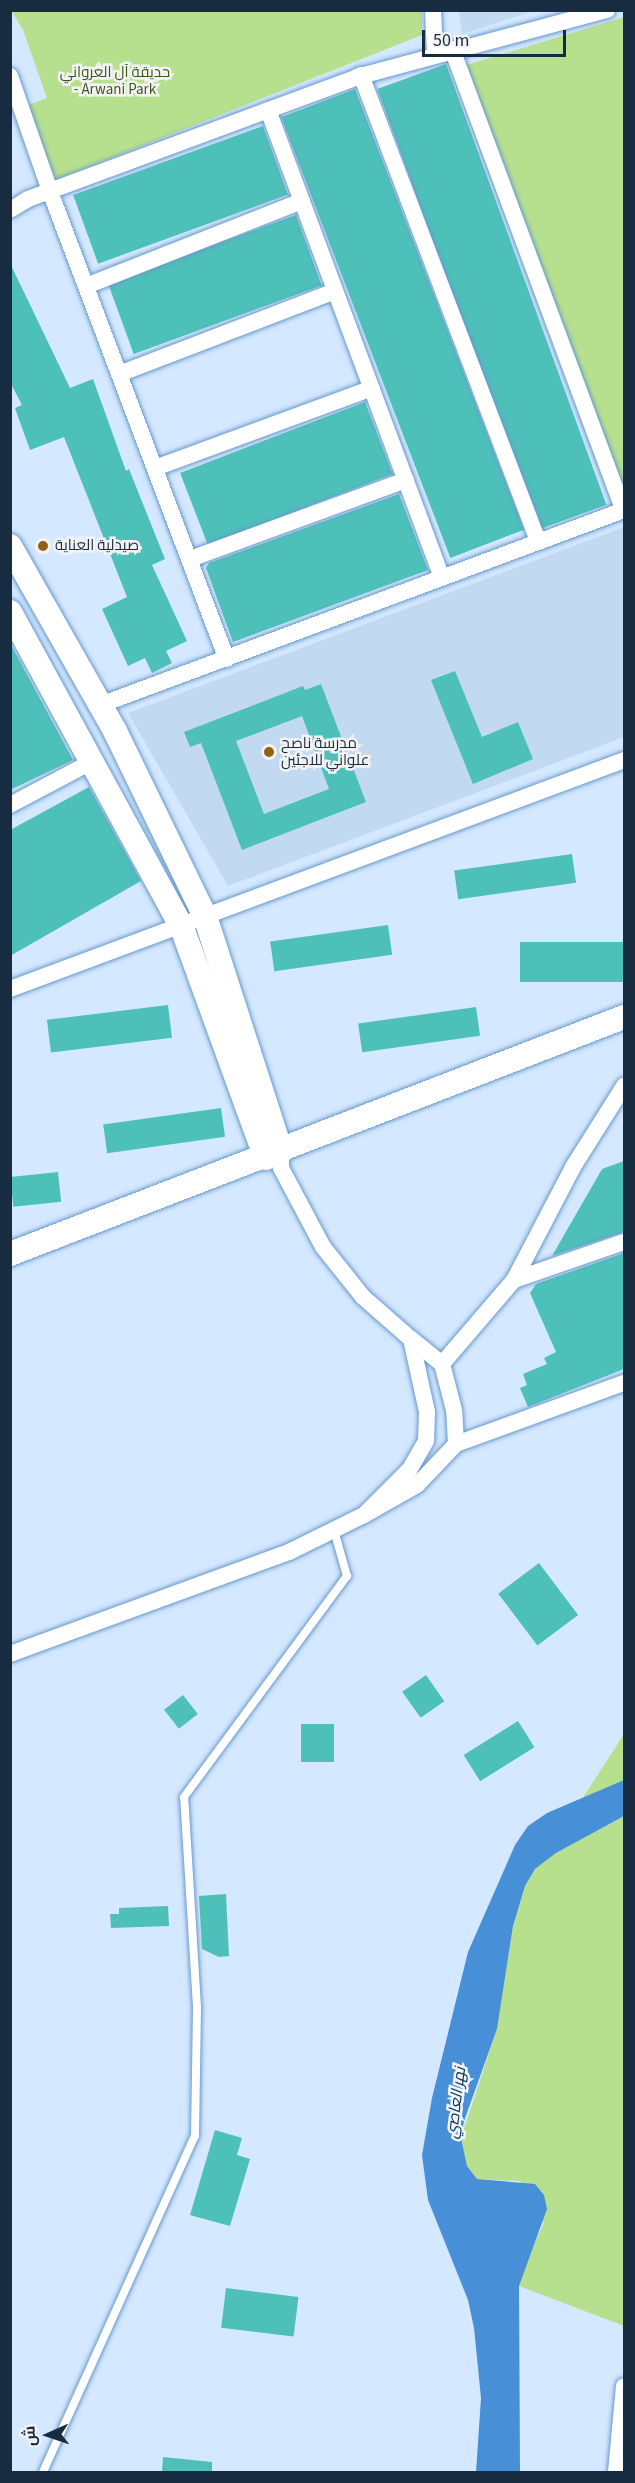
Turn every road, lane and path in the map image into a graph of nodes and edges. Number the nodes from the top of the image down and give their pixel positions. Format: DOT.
graph roads {
  1 [pos="433,10"];
  2 [pos="607,10"];
  3 [pos="453,49"];
  4 [pos="435,54"];
  5 [pos="361,75"];
  6 [pos="10,76"];
  7 [pos="268,110"];
  8 [pos="51,194"];
  9 [pos="302,201"];
  10 [pos="10,210"];
  11 [pos="86,286"];
  12 [pos="335,291"];
  13 [pos="119,374"];
  14 [pos="372,388"];
  15 [pos="155,468"];
  16 [pos="406,480"];
  17 [pos="624,511"];
  18 [pos="538,542"];
  19 [pos="10,546"];
  20 [pos="190,559"];
  21 [pos="442,578"];
  22 [pos="10,612"];
  23 [pos="227,659"];
  24 [pos="100,705"];
  25 [pos="624,760"];
  26 [pos="93,761"];
  27 [pos="10,805"];
  28 [pos="205,916"];
  29 [pos="181,925"];
  30 [pos="10,989"];
  31 [pos="624,1017"];
  32 [pos="624,1086"];
  33 [pos="276,1159"];
  34 [pos="624,1242"];
  35 [pos="10,1254"];
  36 [pos="514,1280"];
  37 [pos="411,1339"];
  38 [pos="442,1364"];
  39 [pos="624,1383"];
  40 [pos="456,1444"];
  41 [pos="364,1515"];
  42 [pos="333,1530"];
  43 [pos="10,1654"];
  44 [pos="624,2386"];
  45 [pos="43,2472"];
  46 [pos="616,2472"];
  1 -- 4 [label="street"];
  2 -- 3 [label="street"];
  3 -- 4 [label="street"];
  3 -- 17 [label="street"];
  4 -- 5 [label="street"];
  5 -- 7 [label="street"];
  5 -- 18 [label="street"];
  6 -- 8 [label="street"];
  7 -- 8 [label="street"];
  7 -- 9 [label="street"];
  8 -- 10 [label="street"];
  8 -- 11 [label="street"];
  9 -- 11 [label="street"];
  9 -- 12 [label="street"];
  11 -- 13 [label="street"];
  12 -- 13 [label="street"];
  12 -- 14 [label="street"];
  13 -- 15 [label="street"];
  14 -- 15 [label="street"];
  14 -- 16 [label="street"];
  15 -- 20 [label="street"];
  16 -- 20 [label="street"];
  16 -- 21 [label="street"];
  17 -- 18 [label="street"];
  18 -- 21 [label="street"];
  19 -- 24 [label="main road"];
  20 -- 23 [label="street"];
  21 -- 23 [label="street"];
  22 -- 26 [label="main road"];
  23 -- 24 [label="street"];
  24 -- 28 [label="main road"];
  25 -- 28 [label="street"];
  26 -- 27 [label="street"];
  26 -- 29 [label="main road"];
  28 -- 29 [label="street"];
  28 -- 33 [label="main road"];
  29 -- 30 [label="street"];
  29 -- 33 [label="main road"];
  31 -- 33 [label="main road"];
  32 -- 36 [label="street"];
  33 -- 35 [label="main road"];
  33 -- 37 [label="street"];
  34 -- 36 [label="street"];
  36 -- 38 [label="street"];
  37 -- 38 [label="street"];
  37 -- 41 [label="street"];
  38 -- 40 [label="street"];
  39 -- 40 [label="street"];
  40 -- 41 [label="street"];
  41 -- 42 [label="street"];
  42 -- 43 [label="street"];
  42 -- 45 [label="lane"];
  44 -- 46 [label="street"];
}
